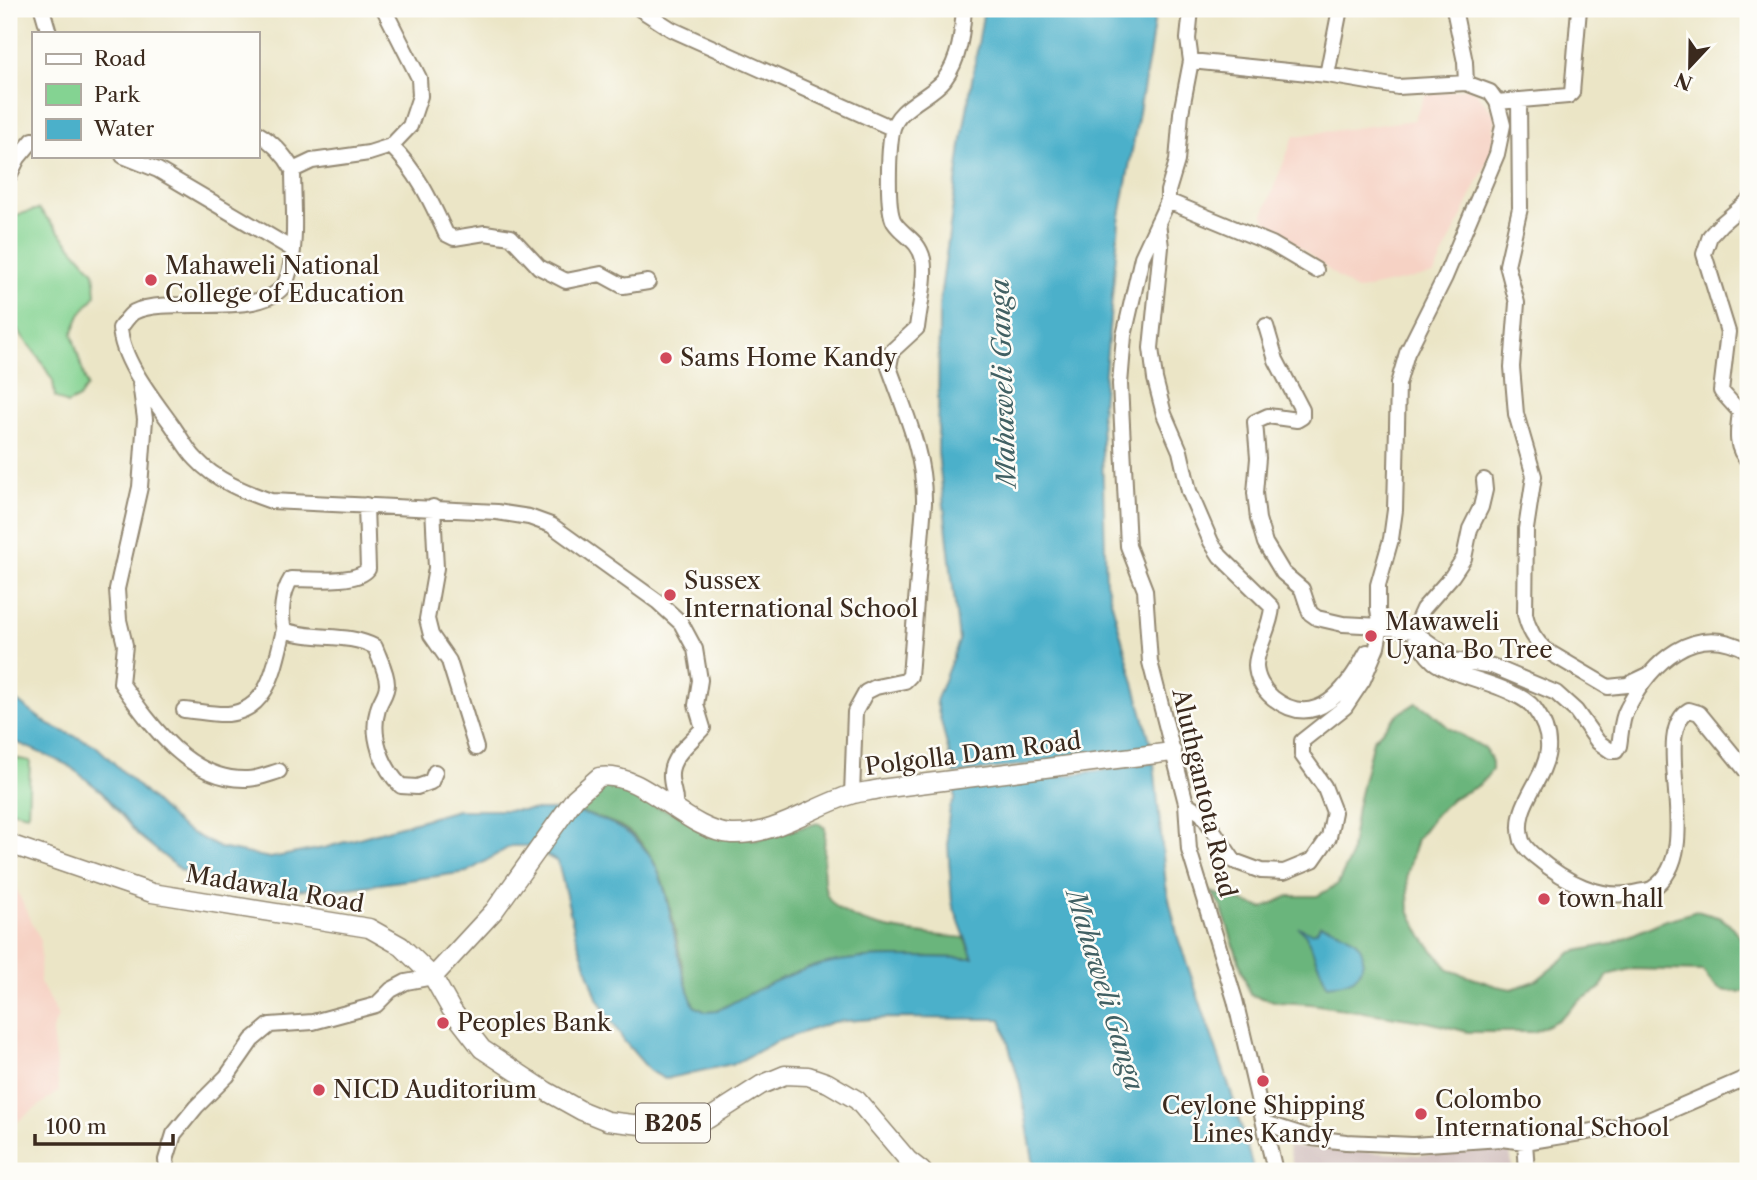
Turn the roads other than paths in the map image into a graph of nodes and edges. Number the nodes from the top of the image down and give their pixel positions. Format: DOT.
graph roads {
  1 [pos="43,9"];
  2 [pos="384,9"];
  3 [pos="640,9"];
  4 [pos="964,9"];
  5 [pos="1191,9"];
  6 [pos="1340,9"];
  7 [pos="1454,9"];
  8 [pos="1579,9"];
  9 [pos="49,32"];
  10 [pos="1191,61"];
  11 [pos="1327,75"];
  12 [pos="1466,83"];
  13 [pos="1520,100"];
  14 [pos="1497,102"];
  15 [pos="892,128"];
  16 [pos="259,134"];
  17 [pos="32,141"];
  18 [pos="391,146"];
  19 [pos="128,158"];
  20 [pos="293,170"];
  21 [pos="9,176"];
  22 [pos="1168,201"];
  23 [pos="1748,201"];
  24 [pos="1158,219"];
  25 [pos="292,249"];
  26 [pos="1316,270"];
  27 [pos="648,282"];
  28 [pos="1266,326"];
  29 [pos="139,378"];
  30 [pos="1748,460"];
  31 [pos="1484,480"];
  32 [pos="366,505"];
  33 [pos="433,508"];
  34 [pos="1381,626"];
  35 [pos="285,630"];
  36 [pos="1413,631"];
  37 [pos="1748,651"];
  38 [pos="1651,673"];
  39 [pos="184,710"];
  40 [pos="476,748"];
  41 [pos="1164,754"];
  42 [pos="279,771"];
  43 [pos="435,772"];
  44 [pos="1748,773"];
  45 [pos="852,794"];
  46 [pos="1186,803"];
  47 [pos="675,808"];
  48 [pos="9,844"];
  49 [pos="433,976"];
  50 [pos="1748,1077"];
  51 [pos="1265,1123"];
  52 [pos="1525,1142"];
  53 [pos="168,1171"];
  54 [pos="922,1171"];
  55 [pos="1275,1171"];
  56 [pos="1527,1171"];
  1 -- 9 [label="street"];
  2 -- 18 [label="street"];
  3 -- 15 [label="street"];
  4 -- 15 [label="street"];
  5 -- 10 [label="street, Aluthgantota Road"];
  6 -- 11 [label="street"];
  7 -- 12 [label="street"];
  8 -- 13 [label="street"];
  10 -- 11 [label="street"];
  10 -- 22 [label="street, Aluthgantota Road"];
  11 -- 12 [label="street"];
  12 -- 14 [label="street"];
  13 -- 14 [label="street"];
  13 -- 38 [label="street"];
  14 -- 34 [label="street"];
  15 -- 45 [label="street"];
  16 -- 20 [label="street"];
  17 -- 21 [label="street"];
  18 -- 20 [label="street"];
  18 -- 27 [label="street"];
  19 -- 25 [label="street"];
  20 -- 25 [label="street"];
  22 -- 24 [label="street, Aluthgantota Road"];
  22 -- 26 [label="street"];
  23 -- 30 [label="street"];
  24 -- 34 [label="street"];
  24 -- 41 [label="street, Aluthgantota Road"];
  25 -- 29 [label="street"];
  28 -- 34 [label="street"];
  29 -- 32 [label="street"];
  29 -- 42 [label="street"];
  31 -- 36 [label="street"];
  32 -- 33 [label="street"];
  32 -- 35 [label="street"];
  33 -- 40 [label="street"];
  33 -- 47 [label="street"];
  34 -- 36 [label="street"];
  34 -- 46 [label="street"];
  35 -- 39 [label="street"];
  35 -- 43 [label="street"];
  36 -- 38 [label="street"];
  36 -- 44 [label="street"];
  37 -- 38 [label="street"];
  41 -- 45 [label="main road, Polgolla Dam Road"];
  41 -- 46 [label="street, Aluthgantota Road"];
  45 -- 47 [label="main road, Polgolla Dam Road"];
  46 -- 51 [label="street, Aluthgantota Road"];
  47 -- 49 [label="main road, Polgolla Dam Road"];
  48 -- 49 [label="main road, Madawala Road / B205"];
  49 -- 53 [label="street"];
  49 -- 54 [label="main road, Madawala Road / B205"];
  50 -- 52 [label="street"];
  51 -- 52 [label="street"];
  51 -- 55 [label="street, Aluthgantota Road"];
  52 -- 56 [label="street"];
}
